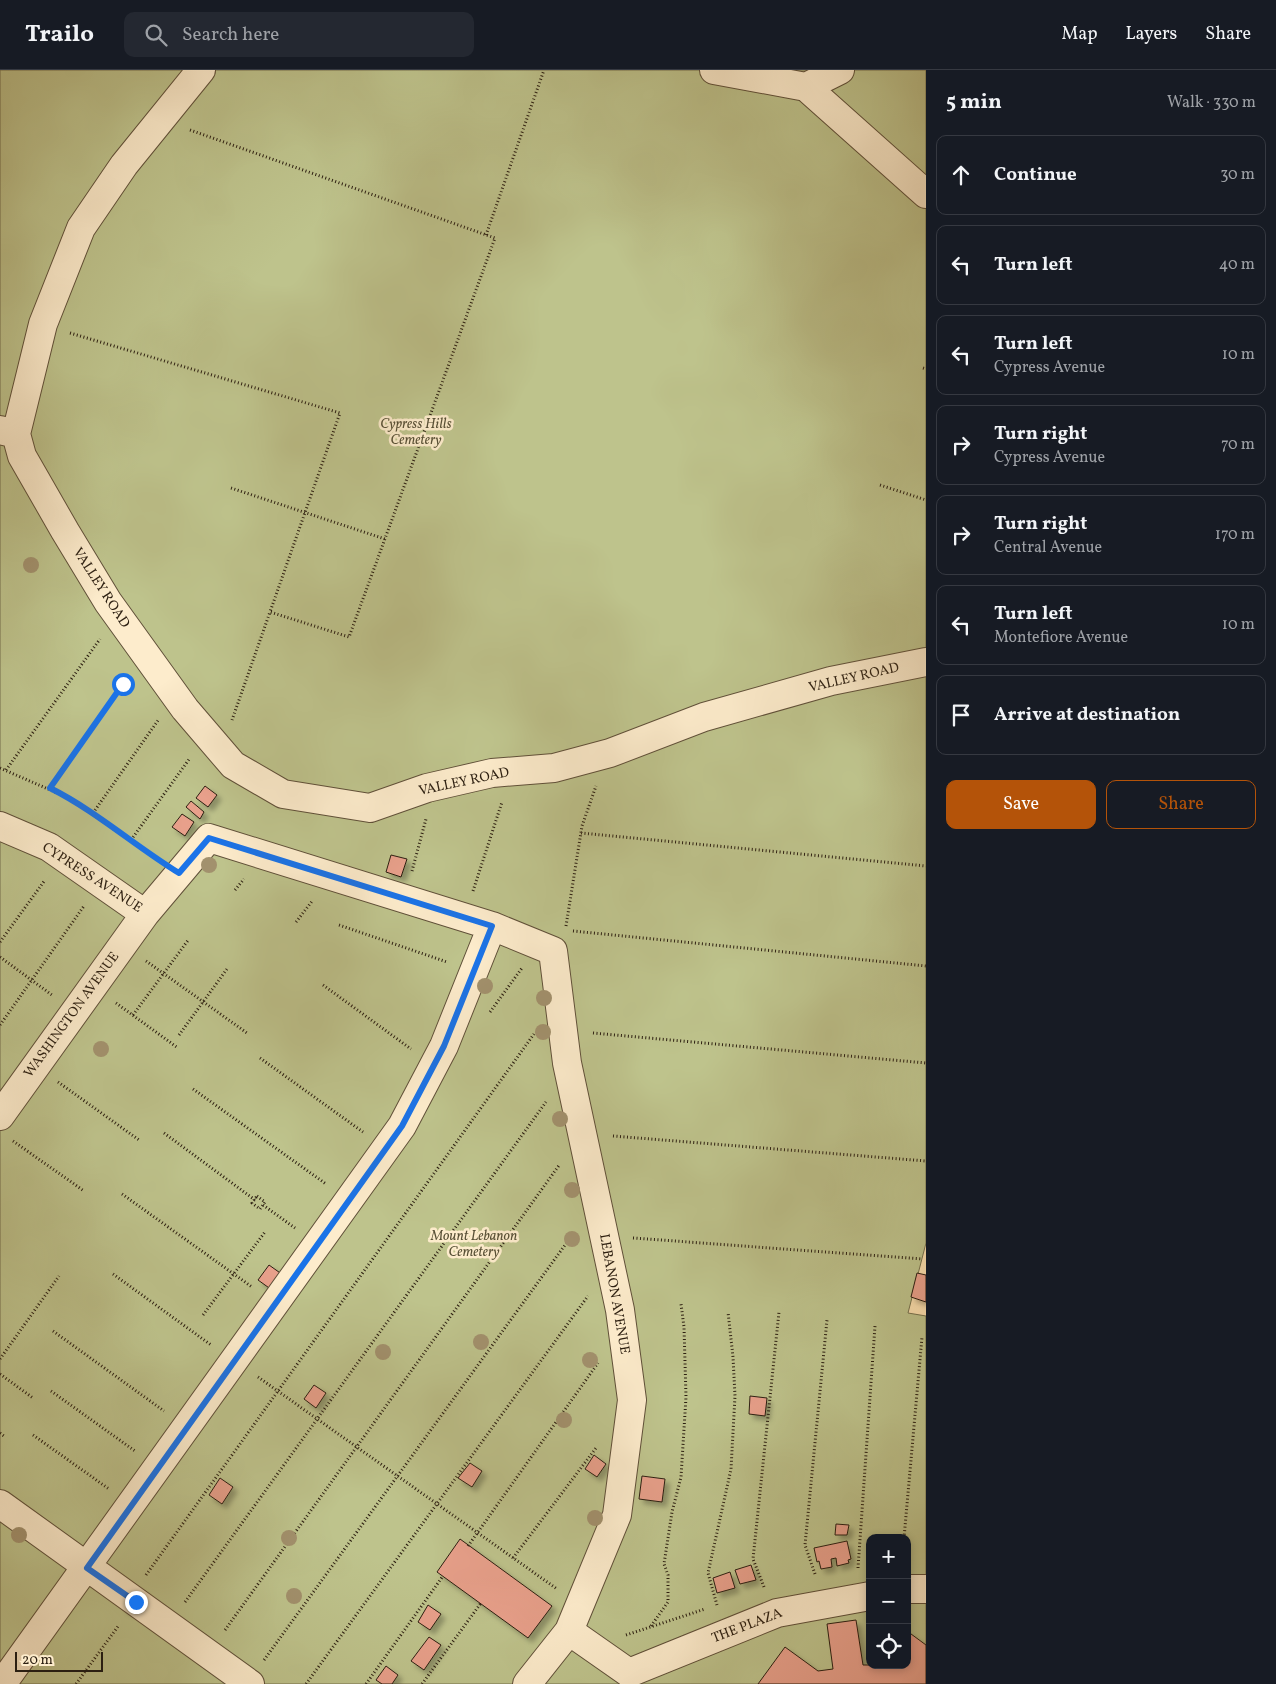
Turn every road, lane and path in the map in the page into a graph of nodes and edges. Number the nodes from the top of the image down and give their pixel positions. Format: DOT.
graph roads {
  1 [pos="201,70"];
  2 [pos="544,70"];
  3 [pos="714,70"];
  4 [pos="840,70"];
  5 [pos="806,88"];
  6 [pos="161,120"];
  7 [pos="926,194"];
  8 [pos="486,235"];
  9 [pos="43,324"];
  10 [pos="8,432"];
  11 [pos="880,485"];
  12 [pos="231,488"];
  13 [pos="926,500"];
  14 [pos="305,513"];
  15 [pos="385,539"];
  16 [pos="270,612"];
  17 [pos="103,634"];
  18 [pos="926,662"];
  19 [pos="123,684"];
  20 [pos="161,716"];
  21 [pos="221,751"];
  22 [pos="190,758"];
  23 [pos="0,768"];
  24 [pos="6,770"];
  25 [pos="597,783"];
  26 [pos="50,788"];
  27 [pos="503,799"];
  28 [pos="93,813"];
  29 [pos="426,818"];
  30 [pos="0,826"];
  31 [pos="581,833"];
  32 [pos="131,840"];
  33 [pos="926,866"];
  34 [pos="179,873"];
  35 [pos="45,880"];
  36 [pos="101,884"];
  37 [pos="405,898"];
  38 [pos="145,914"];
  39 [pos="464,917"];
  40 [pos="339,925"];
  41 [pos="492,926"];
  42 [pos="189,939"];
  43 [pos="0,942"];
  44 [pos="123,945"];
  45 [pos="553,951"];
  46 [pos="0,957"];
  47 [pos="926,966"];
  48 [pos="227,969"];
  49 [pos="474,971"];
  50 [pos="164,974"];
  51 [pos="32,980"];
  52 [pos="323,985"];
  53 [pos="93,987"];
  54 [pos="559,999"];
  55 [pos="203,1002"];
  56 [pos="75,1011"];
  57 [pos="133,1015"];
  58 [pos="0,1025"];
  59 [pos="563,1030"];
  60 [pos="247,1033"];
  61 [pos="179,1035"];
  62 [pos="178,1048"];
  63 [pos="260,1058"];
  64 [pos="926,1063"];
  65 [pos="36,1066"];
  66 [pos="433,1066"];
  67 [pos="568,1071"];
  68 [pos="192,1088"];
  69 [pos="4,1126"];
  70 [pos="164,1133"];
  71 [pos="582,1134"];
  72 [pos="139,1140"];
  73 [pos="384,1151"];
  74 [pos="926,1161"];
  75 [pos="84,1191"];
  76 [pos="122,1194"];
  77 [pos="255,1200"];
  78 [pos="348,1200"];
  79 [pos="597,1201"];
  80 [pos="263,1205"];
  81 [pos="265,1232"];
  82 [pos="604,1236"];
  83 [pos="317,1244"];
  84 [pos="922,1260"];
  85 [pos="610,1265"];
  86 [pos="113,1274"];
  87 [pos="234,1274"];
  88 [pos="59,1276"];
  89 [pos="275,1303"];
  90 [pos="681,1304"];
  91 [pos="728,1312"];
  92 [pos="779,1312"];
  93 [pos="203,1315"];
  94 [pos="826,1320"];
  95 [pos="875,1326"];
  96 [pos="622,1328"];
  97 [pos="53,1332"];
  98 [pos="922,1337"];
  99 [pos="0,1359"];
  100 [pos="234,1360"];
  101 [pos="0,1374"];
  102 [pos="51,1391"];
  103 [pos="278,1391"];
  104 [pos="33,1398"];
  105 [pos="317,1419"];
  106 [pos="187,1427"];
  107 [pos="0,1433"];
  108 [pos="33,1434"];
  109 [pos="4,1436"];
  110 [pos="357,1447"];
  111 [pos="596,1447"];
  112 [pos="158,1468"];
  113 [pos="397,1476"];
  114 [pos="436,1503"];
  115 [pos="0,1504"];
  116 [pos="132,1505"];
  117 [pos="478,1533"];
  118 [pos="904,1534"];
  119 [pos="468,1546"];
  120 [pos="513,1558"];
  121 [pos="87,1568"];
  122 [pos="858,1568"];
  123 [pos="815,1574"];
  124 [pos="443,1576"];
  125 [pos="911,1589"];
  126 [pos="926,1589"];
  127 [pos="765,1590"];
  128 [pos="866,1597"];
  129 [pos="133,1600"];
  130 [pos="481,1604"];
  131 [pos="580,1605"];
  132 [pos="716,1605"];
  133 [pos="168,1626"];
  134 [pos="650,1626"];
  135 [pos="569,1631"];
  136 [pos="208,1654"];
  137 [pos="629,1679"];
  138 [pos="249,1683"];
  139 [pos="2,1684"];
  140 [pos="76,1684"];
  141 [pos="306,1684"];
  142 [pos="366,1684"];
  143 [pos="422,1684"];
  144 [pos="526,1684"];
  1 -- 6 [label="lane"];
  2 -- 8 [label="path"];
  3 -- 5 [label="lane"];
  4 -- 5 [label="lane"];
  5 -- 7 [label="lane"];
  6 -- 8 [label="path"];
  6 -- 9 [label="lane"];
  8 -- 15 [label="path"];
  9 -- 10 [label="lane"];
  9 -- 14 [label="path"];
  10 -- 21 [label="lane, VALLEY ROAD"];
  11 -- 13 [label="path"];
  12 -- 14 [label="path"];
  14 -- 15 [label="path"];
  14 -- 16 [label="path"];
  15 -- 16 [label="path"];
  16 -- 21 [label="path"];
  17 -- 24 [label="path"];
  18 -- 21 [label="lane, VALLEY ROAD"];
  19 -- 26 [label="path"];
  20 -- 28 [label="path"];
  22 -- 32 [label="path"];
  23 -- 24 [label="path"];
  24 -- 26 [label="path"];
  25 -- 31 [label="path"];
  26 -- 28 [label="path"];
  27 -- 39 [label="path"];
  28 -- 32 [label="path"];
  29 -- 37 [label="path"];
  30 -- 36 [label="lane, CYPRESS AVENUE"];
  31 -- 33 [label="path"];
  31 -- 47 [label="path"];
  32 -- 34 [label="path"];
  34 -- 37 [label="lane, CYPRESS AVENUE"];
  34 -- 38 [label="lane, CYPRESS AVENUE"];
  35 -- 43 [label="path"];
  36 -- 38 [label="lane, CYPRESS AVENUE"];
  36 -- 51 [label="path"];
  37 -- 39 [label="lane, CYPRESS AVENUE"];
  38 -- 44 [label="lane, WASHINGTON AVENUE"];
  39 -- 41 [label="lane, CYPRESS AVENUE"];
  40 -- 49 [label="path"];
  41 -- 45 [label="lane, CYPRESS AVENUE"];
  41 -- 49 [label="lane"];
  42 -- 50 [label="path"];
  44 -- 50 [label="path"];
  44 -- 53 [label="lane, WASHINGTON AVENUE"];
  45 -- 54 [label="lane, LEBANON AVENUE"];
  46 -- 51 [label="path"];
  48 -- 55 [label="path"];
  49 -- 66 [label="lane"];
  50 -- 55 [label="path"];
  50 -- 57 [label="path"];
  51 -- 56 [label="path"];
  51 -- 58 [label="path"];
  52 -- 66 [label="path"];
  53 -- 56 [label="lane, WASHINGTON AVENUE"];
  53 -- 57 [label="path"];
  54 -- 59 [label="lane, LEBANON AVENUE"];
  54 -- 103 [label="path"];
  55 -- 60 [label="path"];
  55 -- 61 [label="path"];
  56 -- 65 [label="lane, WASHINGTON AVENUE"];
  57 -- 62 [label="path"];
  59 -- 64 [label="path"];
  59 -- 67 [label="lane, LEBANON AVENUE"];
  63 -- 73 [label="path"];
  65 -- 69 [label="lane, WASHINGTON AVENUE"];
  65 -- 72 [label="path"];
  66 -- 73 [label="lane"];
  67 -- 71 [label="lane, LEBANON AVENUE"];
  67 -- 105 [label="path"];
  68 -- 78 [label="path"];
  69 -- 75 [label="path"];
  70 -- 77 [label="path"];
  71 -- 74 [label="path"];
  71 -- 79 [label="lane, LEBANON AVENUE"];
  71 -- 110 [label="path"];
  73 -- 78 [label="lane"];
  76 -- 87 [label="path"];
  77 -- 80 [label="path"];
  77 -- 80 [label="path"];
  78 -- 83 [label="lane"];
  79 -- 82 [label="lane, LEBANON AVENUE"];
  79 -- 113 [label="path"];
  80 -- 83 [label="path"];
  81 -- 87 [label="path"];
  82 -- 84 [label="path"];
  82 -- 85 [label="lane, LEBANON AVENUE"];
  83 -- 89 [label="lane"];
  85 -- 96 [label="lane, LEBANON AVENUE"];
  85 -- 114 [label="path"];
  86 -- 100 [label="path"];
  87 -- 89 [label="path"];
  87 -- 93 [label="path"];
  88 -- 99 [label="path"];
  89 -- 100 [label="lane"];
  90 -- 134 [label="path"];
  91 -- 132 [label="path"];
  92 -- 127 [label="path"];
  94 -- 123 [label="path"];
  95 -- 122 [label="path"];
  96 -- 117 [label="path"];
  96 -- 131 [label="lane, LEBANON AVENUE"];
  97 -- 106 [label="path"];
  98 -- 118 [label="path"];
  100 -- 103 [label="path"];
  100 -- 106 [label="lane"];
  101 -- 104 [label="path"];
  102 -- 112 [label="path"];
  103 -- 105 [label="path"];
  103 -- 129 [label="path"];
  105 -- 110 [label="path"];
  105 -- 133 [label="path"];
  106 -- 112 [label="lane"];
  107 -- 109 [label="path"];
  108 -- 116 [label="path"];
  110 -- 113 [label="path"];
  110 -- 136 [label="path"];
  111 -- 120 [label="path"];
  112 -- 116 [label="lane"];
  113 -- 114 [label="path"];
  113 -- 138 [label="path"];
  114 -- 117 [label="path"];
  114 -- 141 [label="path"];
  115 -- 121 [label="lane"];
  116 -- 121 [label="lane"];
  117 -- 119 [label="path"];
  117 -- 120 [label="path"];
  120 -- 131 [label="path"];
  121 -- 129 [label="lane"];
  121 -- 139 [label="lane"];
  124 -- 142 [label="path"];
  125 -- 126 [label="lane"];
  128 -- 137 [label="lane, THE PLAZA"];
  129 -- 133 [label="lane"];
  129 -- 140 [label="path"];
  130 -- 143 [label="path"];
  131 -- 135 [label="lane, LEBANON AVENUE"];
  133 -- 136 [label="lane"];
  135 -- 137 [label="lane"];
  135 -- 144 [label="lane, LEBANON AVENUE"];
  136 -- 138 [label="lane"];
}
